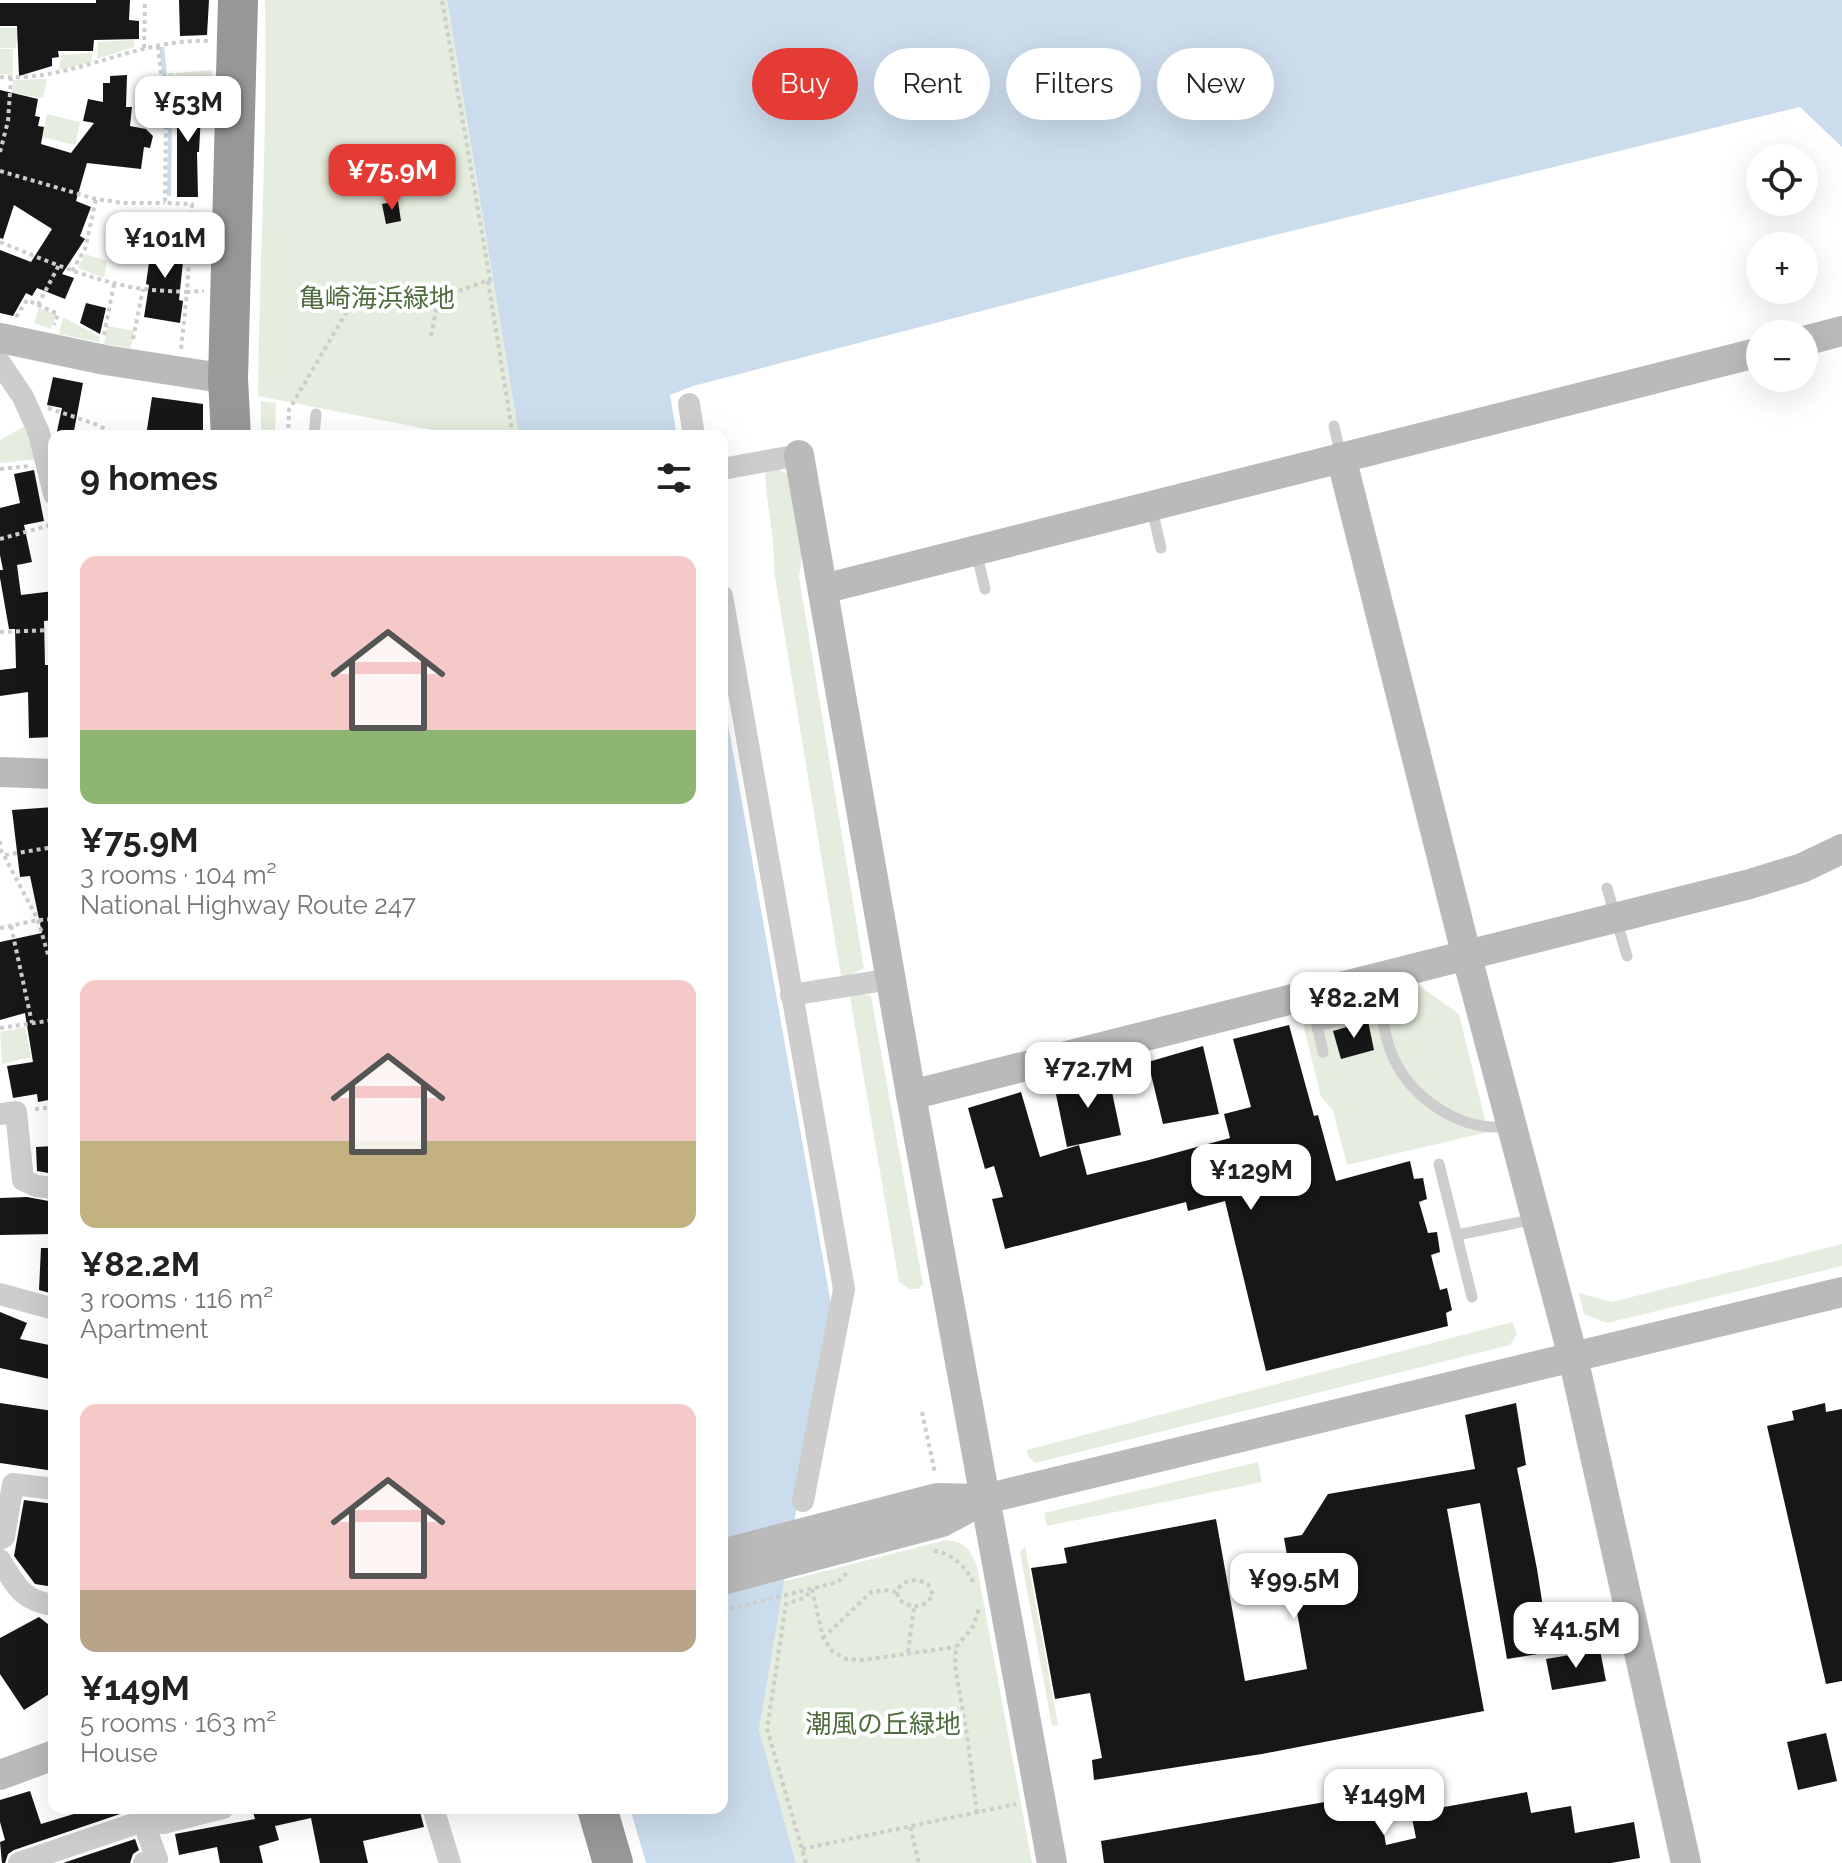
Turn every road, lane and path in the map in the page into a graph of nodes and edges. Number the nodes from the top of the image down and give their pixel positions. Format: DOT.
graph roads {
  1 [pos="145,0"];
  2 [pos="238,0"];
  3 [pos="441,0"];
  4 [pos="209,41"];
  5 [pos="158,46"];
  6 [pos="144,48"];
  7 [pos="0,77"];
  8 [pos="11,78"];
  9 [pos="0,152"];
  10 [pos="0,171"];
  11 [pos="96,199"];
  12 [pos="165,203"];
  13 [pos="0,242"];
  14 [pos="59,265"];
  15 [pos="72,271"];
  16 [pos="490,280"];
  17 [pos="114,283"];
  18 [pos="143,289"];
  19 [pos="230,291"];
  20 [pos="187,292"];
  21 [pos="439,296"];
  22 [pos="38,305"];
  23 [pos="1842,331"];
  24 [pos="5,332"];
  25 [pos="50,335"];
  26 [pos="431,336"];
  27 [pos="1818,337"];
  28 [pos="102,345"];
  29 [pos="132,349"];
  30 [pos="180,356"];
  31 [pos="1746,356"];
  32 [pos="0,363"];
  33 [pos="228,379"];
  34 [pos="26,404"];
  35 [pos="689,404"];
  36 [pos="316,414"];
  37 [pos="1334,426"];
  38 [pos="106,430"];
  39 [pos="231,430"];
  40 [pos="288,430"];
  41 [pos="315,430"];
  42 [pos="513,430"];
  43 [pos="513,430"];
  44 [pos="693,430"];
  45 [pos="799,455"];
  46 [pos="1341,457"];
  47 [pos="47,464"];
  48 [pos="48,468"];
  49 [pos="728,468"];
  50 [pos="0,469"];
  51 [pos="1151,506"];
  52 [pos="48,526"];
  53 [pos="0,539"];
  54 [pos="1161,548"];
  55 [pos="976,550"];
  56 [pos="823,589"];
  57 [pos="985,589"];
  58 [pos="48,630"];
  59 [pos="728,631"];
  60 [pos="0,632"];
  61 [pos="0,772"];
  62 [pos="48,774"];
  63 [pos="0,841"];
  64 [pos="48,848"];
  65 [pos="1842,849"];
  66 [pos="4,855"];
  67 [pos="1607,888"];
  68 [pos="48,919"];
  69 [pos="1615,919"];
  70 [pos="38,920"];
  71 [pos="11,926"];
  72 [pos="0,928"];
  73 [pos="48,955"];
  74 [pos="1627,956"];
  75 [pos="1467,957"];
  76 [pos="891,979"];
  77 [pos="791,995"];
  78 [pos="48,1021"];
  79 [pos="32,1023"];
  80 [pos="0,1028"];
  81 [pos="1323,1052"];
  82 [pos="911,1095"];
  83 [pos="0,1114"];
  84 [pos="1512,1126"];
  85 [pos="1439,1164"];
  86 [pos="48,1187"];
  87 [pos="1537,1218"];
  88 [pos="1457,1235"];
  89 [pos="1842,1292"];
  90 [pos="0,1294"];
  91 [pos="1472,1297"];
  92 [pos="48,1307"];
  93 [pos="1573,1357"];
  94 [pos="922,1412"];
  95 [pos="937,1483"];
  96 [pos="48,1488"];
  97 [pos="985,1499"];
  98 [pos="803,1501"];
  99 [pos="0,1539"];
  100 [pos="801,1546"];
  101 [pos="929,1551"];
  102 [pos="728,1553"];
  103 [pos="0,1560"];
  104 [pos="856,1569"];
  105 [pos="728,1577"];
  106 [pos="812,1589"];
  107 [pos="975,1589"];
  108 [pos="896,1592"];
  109 [pos="979,1598"];
  110 [pos="48,1604"];
  111 [pos="914,1607"];
  112 [pos="728,1610"];
  113 [pos="823,1638"];
  114 [pos="956,1647"];
  115 [pos="908,1652"];
  116 [pos="48,1757"];
  117 [pos="0,1775"];
  118 [pos="1022,1803"];
  119 [pos="977,1813"];
  120 [pos="140,1814"];
  121 [pos="199,1814"];
  122 [pos="435,1814"];
  123 [pos="599,1814"];
  124 [pos="910,1827"];
  125 [pos="802,1849"];
  126 [pos="19,1863"];
  127 [pos="144,1863"];
  128 [pos="450,1863"];
  129 [pos="613,1863"];
  130 [pos="806,1863"];
  131 [pos="919,1863"];
  132 [pos="1052,1863"];
  133 [pos="1686,1863"];
  1 -- 6 [label="path"];
  2 -- 19 [label="highway"];
  3 -- 16 [label="path"];
  3 -- 43 [label="path"];
  4 -- 5 [label="path"];
  5 -- 6 [label="path"];
  5 -- 12 [label="path"];
  6 -- 8 [label="path"];
  7 -- 8 [label="path"];
  8 -- 9 [label="path"];
  10 -- 11 [label="path"];
  11 -- 12 [label="path"];
  11 -- 15 [label="path"];
  12 -- 20 [label="path"];
  13 -- 14 [label="path"];
  14 -- 15 [label="path"];
  14 -- 22 [label="path"];
  15 -- 17 [label="path"];
  16 -- 21 [label="path"];
  16 -- 42 [label="path"];
  17 -- 18 [label="path"];
  17 -- 28 [label="path"];
  18 -- 20 [label="path"];
  18 -- 29 [label="path"];
  19 -- 20 [label="path"];
  19 -- 33 [label="highway"];
  20 -- 30 [label="path"];
  21 -- 26 [label="path"];
  21 -- 40 [label="path"];
  22 -- 24 [label="path"];
  22 -- 25 [label="path"];
  23 -- 27 [label="street"];
  24 -- 33 [label="street"];
  31 -- 46 [label="street"];
  32 -- 34 [label="street"];
  33 -- 39 [label="highway"];
  34 -- 38 [label="path"];
  34 -- 47 [label="street"];
  35 -- 44 [label="street"];
  36 -- 41 [label="lane"];
  37 -- 46 [label="lane"];
  45 -- 49 [label="street"];
  45 -- 56 [label="street"];
  46 -- 51 [label="street"];
  46 -- 75 [label="street"];
  47 -- 48 [label="street"];
  47 -- 50 [label="path"];
  51 -- 54 [label="lane"];
  51 -- 55 [label="street"];
  52 -- 53 [label="path"];
  55 -- 56 [label="street"];
  55 -- 57 [label="lane"];
  56 -- 76 [label="street"];
  58 -- 60 [label="path"];
  59 -- 77 [label="street"];
  61 -- 62 [label="street"];
  63 -- 66 [label="path"];
  64 -- 66 [label="path"];
  65 -- 69 [label="street"];
  66 -- 70 [label="path"];
  67 -- 69 [label="lane"];
  68 -- 70 [label="path"];
  69 -- 74 [label="lane"];
  69 -- 75 [label="street"];
  70 -- 71 [label="path"];
  70 -- 73 [label="path"];
  71 -- 72 [label="path"];
  71 -- 79 [label="path"];
  75 -- 82 [label="street"];
  75 -- 84 [label="street"];
  76 -- 77 [label="street"];
  76 -- 82 [label="street"];
  77 -- 98 [label="street"];
  78 -- 79 [label="path"];
  79 -- 80 [label="path"];
  81 -- 84 [label="lane"];
  82 -- 97 [label="street"];
  83 -- 86 [label="street"];
  84 -- 87 [label="street"];
  85 -- 88 [label="lane"];
  87 -- 88 [label="lane"];
  87 -- 93 [label="street"];
  88 -- 91 [label="lane"];
  89 -- 93 [label="street"];
  90 -- 92 [label="street"];
  93 -- 97 [label="street"];
  93 -- 133 [label="street"];
  94 -- 95 [label="path"];
  96 -- 99 [label="street"];
  97 -- 100 [label="street"];
  97 -- 132 [label="street"];
  100 -- 102 [label="street"];
  100 -- 105 [label="street"];
  101 -- 107 [label="path"];
  103 -- 110 [label="street"];
  104 -- 106 [label="path"];
  106 -- 112 [label="path"];
  106 -- 113 [label="path"];
  106 -- 125 [label="path"];
  108 -- 111 [label="path"];
  108 -- 111 [label="path"];
  108 -- 113 [label="path"];
  109 -- 114 [label="path"];
  111 -- 115 [label="path"];
  113 -- 115 [label="path"];
  114 -- 115 [label="path"];
  114 -- 119 [label="path"];
  116 -- 117 [label="street"];
  118 -- 119 [label="path"];
  119 -- 124 [label="path"];
  120 -- 121 [label="street"];
  120 -- 126 [label="street"];
  120 -- 127 [label="street"];
  122 -- 128 [label="street"];
  123 -- 129 [label="highway"];
  124 -- 125 [label="path"];
  124 -- 131 [label="path"];
  125 -- 130 [label="path"];
}
